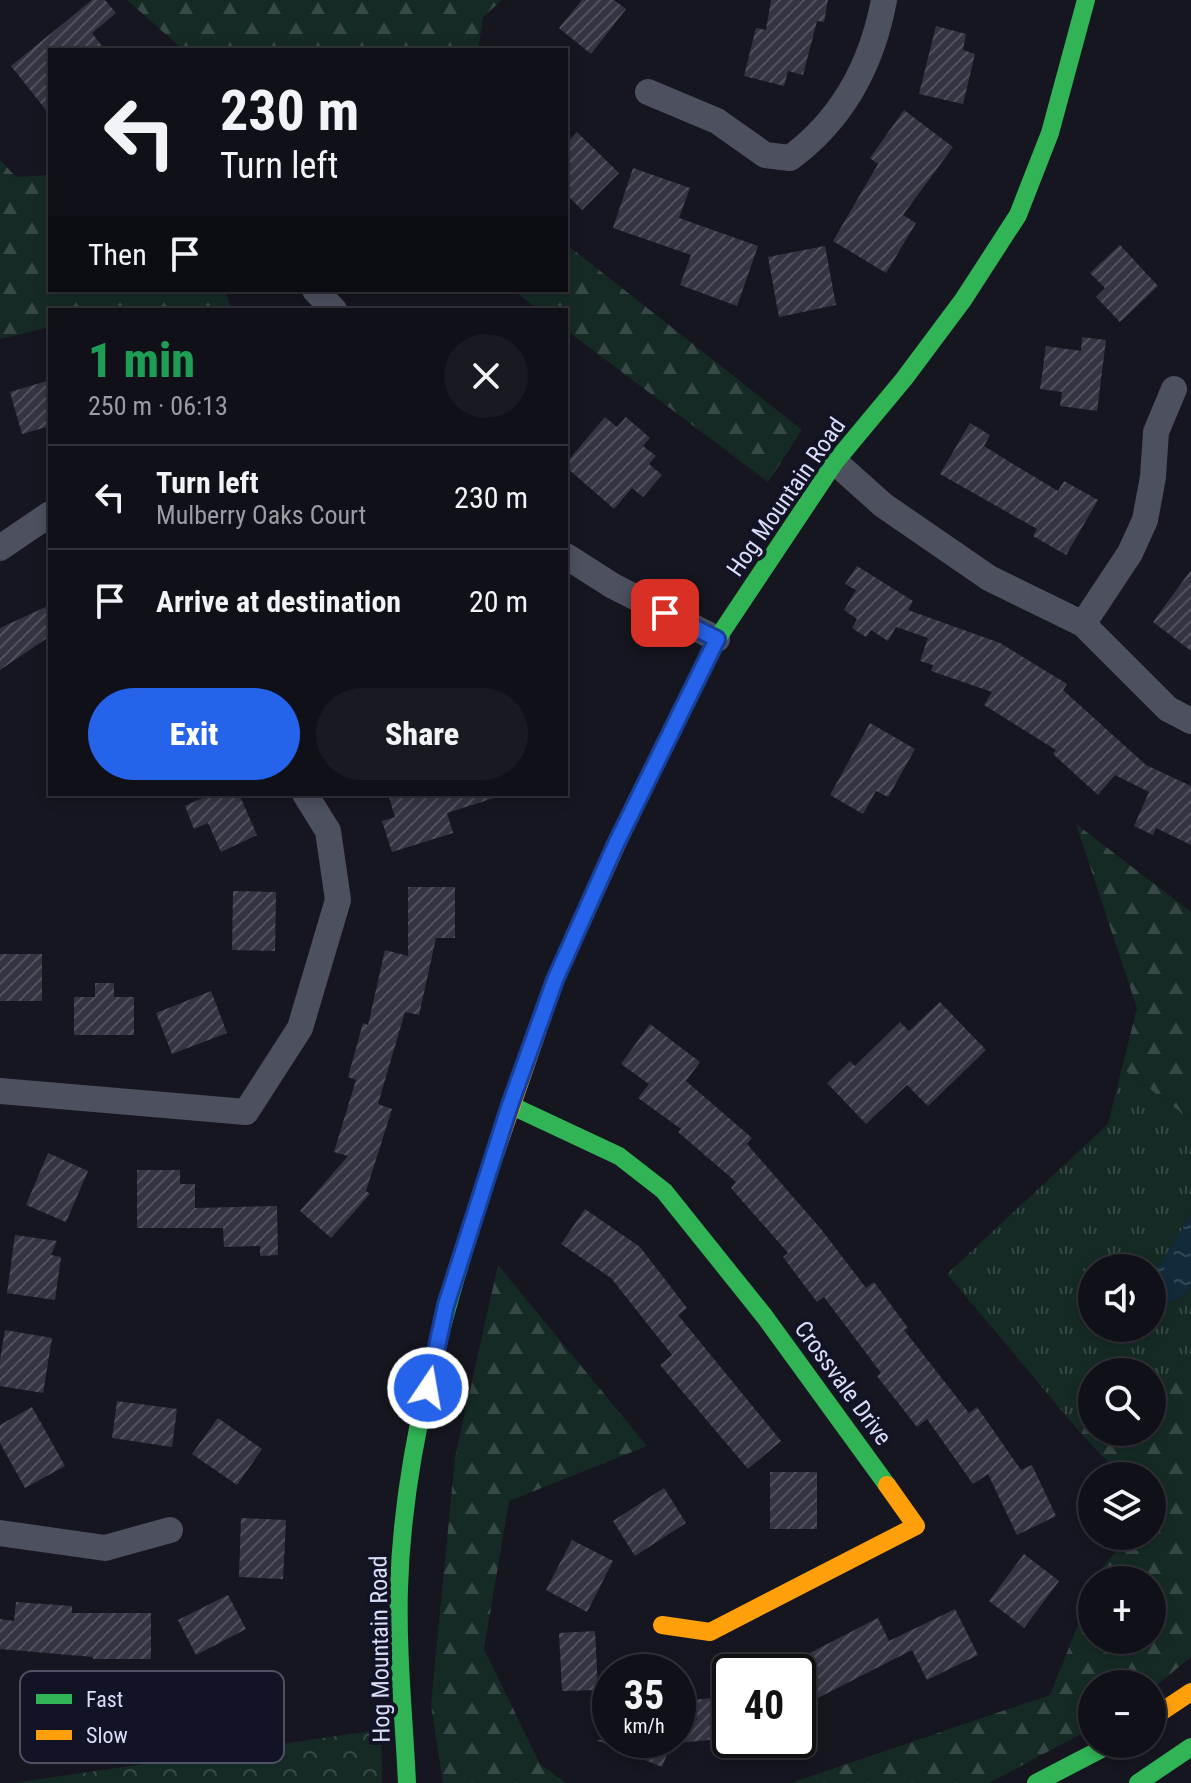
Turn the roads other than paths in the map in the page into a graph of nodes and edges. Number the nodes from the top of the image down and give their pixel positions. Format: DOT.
graph roads {
  1 [pos="884,0"];
  2 [pos="1086,0"];
  3 [pos="648,92"];
  4 [pos="317,292"];
  5 [pos="332,308"];
  6 [pos="1174,389"];
  7 [pos="835,462"];
  8 [pos="48,515"];
  9 [pos="0,548"];
  10 [pos="568,557"];
  11 [pos="1083,624"];
  12 [pos="717,639"];
  13 [pos="1191,721"];
  14 [pos="306,796"];
  15 [pos="0,1091"];
  16 [pos="510,1105"];
  17 [pos="170,1530"];
  18 [pos="0,1533"];
  19 [pos="662,1625"];
  20 [pos="1191,1692"];
  21 [pos="1166,1709"];
  22 [pos="1191,1747"];
  23 [pos="1084,1758"];
  24 [pos="407,1783"];
  25 [pos="1036,1783"];
  26 [pos="1138,1783"];
  1 -- 3 [label="street"];
  2 -- 7 [label="street, Hog Mountain Road"];
  4 -- 5 [label="street"];
  6 -- 11 [label="street"];
  7 -- 11 [label="street"];
  7 -- 12 [label="street, Hog Mountain Road"];
  8 -- 9 [label="street"];
  10 -- 12 [label="street"];
  11 -- 13 [label="street"];
  12 -- 16 [label="street, Hog Mountain Road"];
  14 -- 15 [label="street"];
  16 -- 19 [label="street, Crossvale Drive"];
  16 -- 24 [label="street, Hog Mountain Road"];
  17 -- 18 [label="street"];
  20 -- 21 [label="street"];
  22 -- 26 [label="street"];
  23 -- 25 [label="street"];
}
